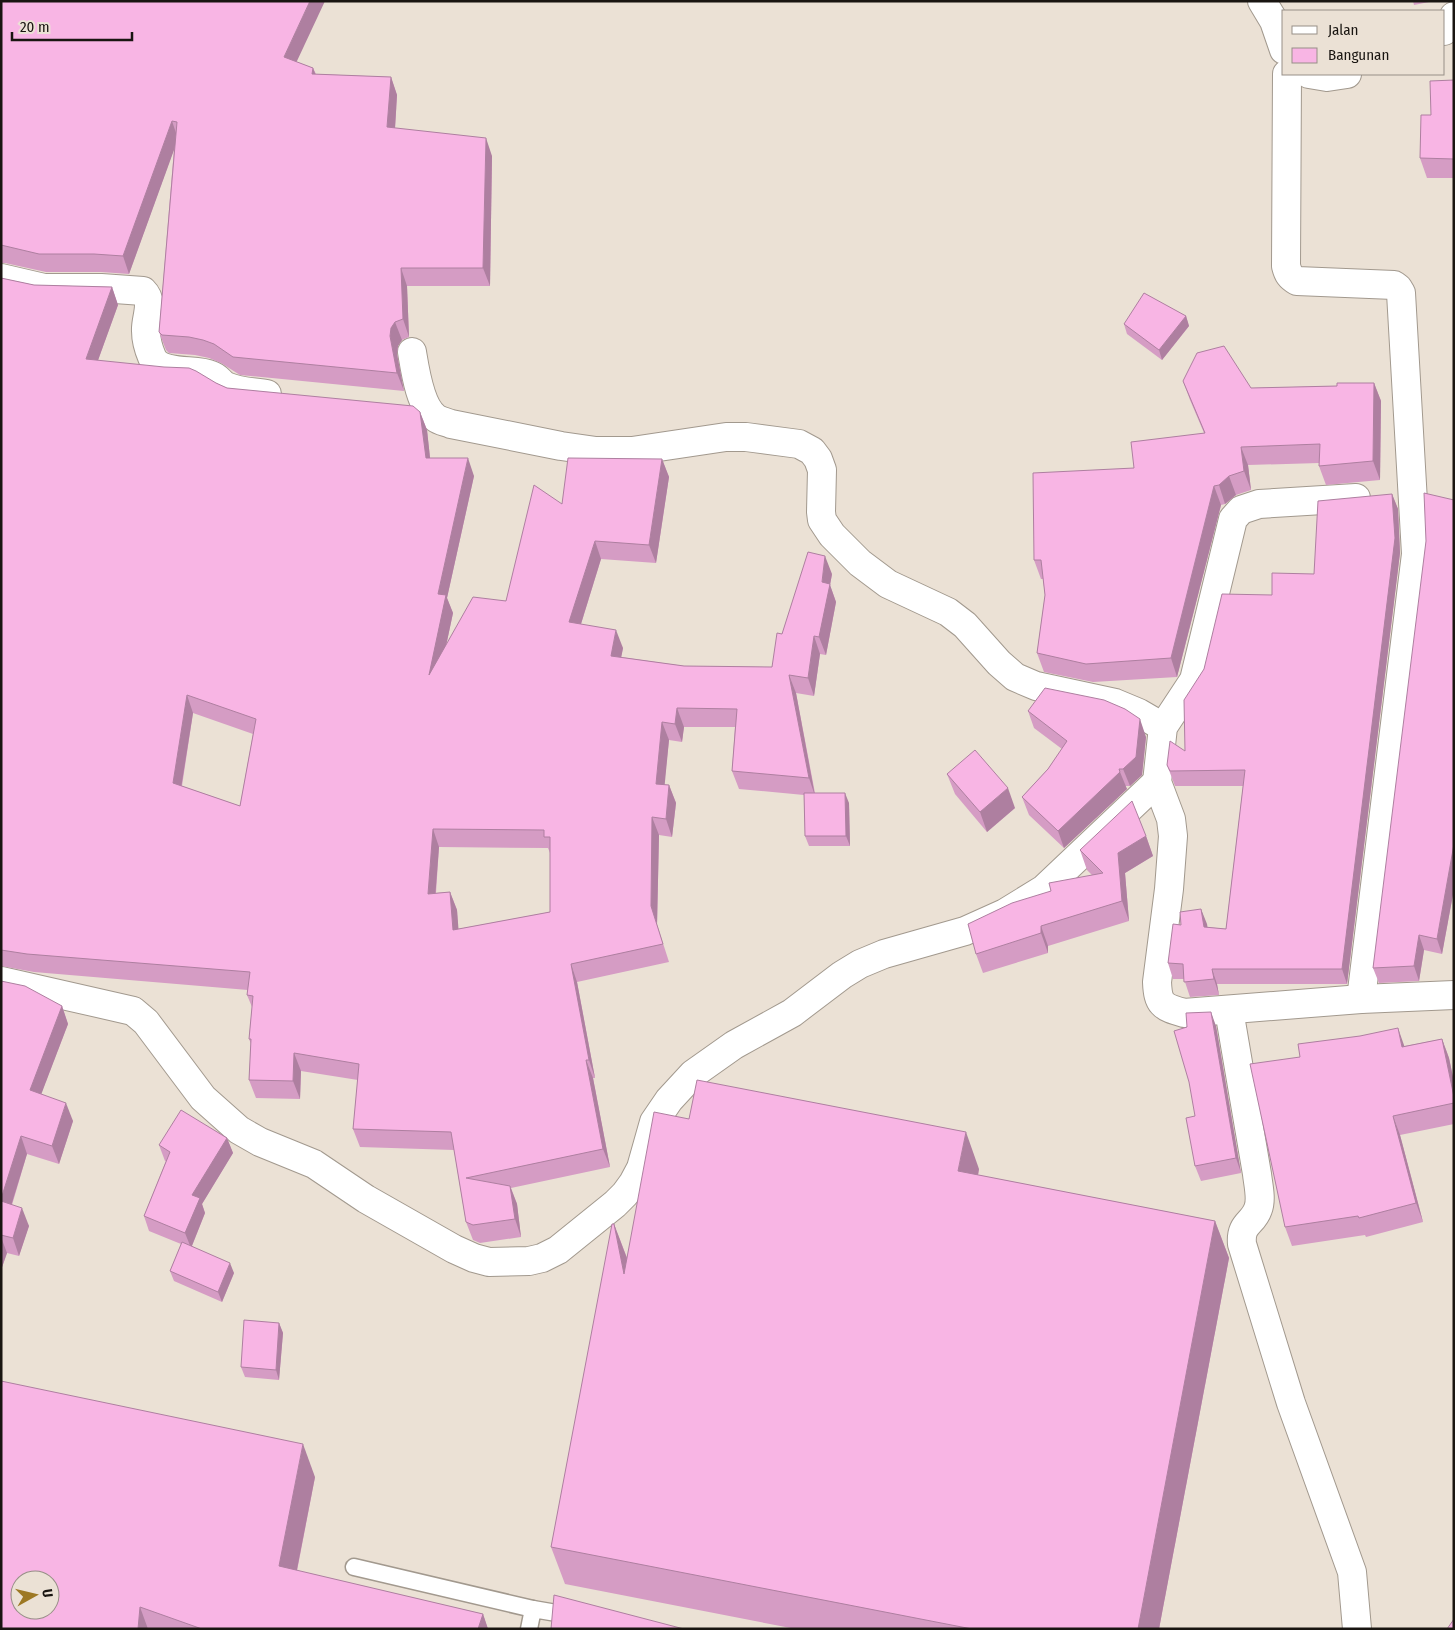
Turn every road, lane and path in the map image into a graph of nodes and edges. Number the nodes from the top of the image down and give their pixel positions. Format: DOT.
graph roads {
  1 [pos="1262,1"];
  2 [pos="1454,16"];
  3 [pos="1445,30"];
  4 [pos="1282,44"];
  5 [pos="1287,75"];
  6 [pos="1315,75"];
  7 [pos="1340,75"];
  8 [pos="1,278"];
  9 [pos="412,352"];
  10 [pos="294,396"];
  11 [pos="399,406"];
  12 [pos="428,409"];
  13 [pos="1413,492"];
  14 [pos="1163,727"];
  15 [pos="1157,782"];
  16 [pos="1,981"];
  17 [pos="1454,995"];
  18 [pos="1361,999"];
  19 [pos="1229,1010"];
  20 [pos="354,1567"];
  21 [pos="533,1609"];
  22 [pos="588,1619"];
  23 [pos="529,1629"];
  24 [pos="1357,1629"];
  1 -- 4 [label="street"];
  2 -- 3 [label="street"];
  5 -- 13 [label="street"];
  6 -- 7 [label="street"];
  8 -- 10 [label="street"];
  9 -- 12 [label="street"];
  11 -- 12 [label="street"];
  12 -- 14 [label="street"];
  13 -- 14 [label="street"];
  13 -- 18 [label="street"];
  14 -- 15 [label="street"];
  15 -- 16 [label="street"];
  15 -- 19 [label="street"];
  17 -- 18 [label="street"];
  18 -- 19 [label="street"];
  19 -- 24 [label="street"];
  20 -- 21 [label="lane"];
  21 -- 22 [label="lane"];
  21 -- 23 [label="lane"];
}
